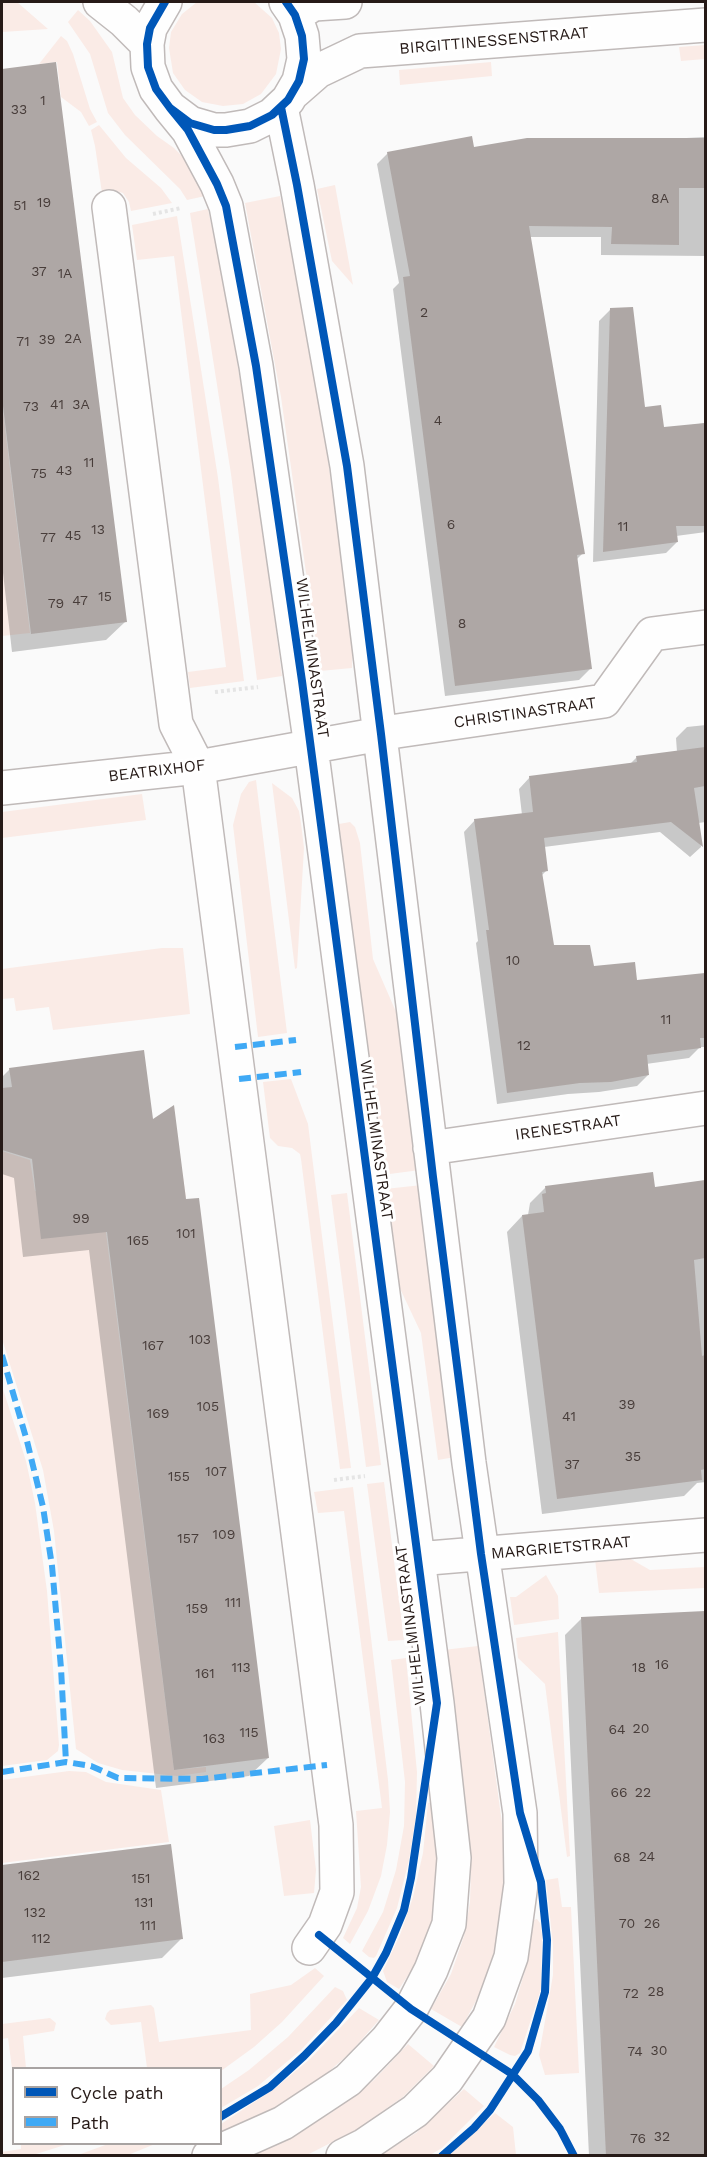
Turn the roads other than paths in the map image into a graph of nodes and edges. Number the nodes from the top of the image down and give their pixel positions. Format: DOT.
graph roads {
  1 [pos="100,2"];
  2 [pos="165,2"];
  3 [pos="345,2"];
  4 [pos="290,8"];
  5 [pos="705,25"];
  6 [pos="147,44"];
  7 [pos="287,99"];
  8 [pos="170,108"];
  9 [pos="108,207"];
  10 [pos="705,627"];
  11 [pos="381,734"];
  12 [pos="311,747"];
  13 [pos="198,767"];
  14 [pos="2,788"];
  15 [pos="705,1108"];
  16 [pos="430,1148"];
  17 [pos="705,1536"];
  18 [pos="481,1554"];
  19 [pos="417,1559"];
  20 [pos="309,1948"];
  21 [pos="208,2156"];
  22 [pos="343,2156"];
  1 -- 6 [label="street"];
  2 -- 6 [label="street"];
  3 -- 4 [label="street"];
  4 -- 7 [label="street"];
  5 -- 7 [label="street, BIRGITTINESSENSTRAAT"];
  6 -- 8 [label="street, WILHELMINASTRAAT"];
  7 -- 8 [label="street, BIRGITTINESSENSTRAAT"];
  7 -- 11 [label="street"];
  8 -- 12 [label="street, WILHELMINASTRAAT"];
  9 -- 13 [label="street"];
  10 -- 11 [label="street, CHRISTINASTRAAT"];
  11 -- 12 [label="street, CHRISTINASTRAAT"];
  11 -- 16 [label="street"];
  12 -- 13 [label="street, BEATRIXHOF"];
  12 -- 19 [label="street, WILHELMINASTRAAT"];
  13 -- 14 [label="street, BEATRIXHOF"];
  13 -- 20 [label="street"];
  15 -- 16 [label="street, IRENESTRAAT"];
  16 -- 18 [label="street"];
  17 -- 18 [label="street, MARGRIETSTRAAT"];
  18 -- 19 [label="street, MARGRIETSTRAAT"];
  18 -- 22 [label="street"];
  19 -- 21 [label="street, WILHELMINASTRAAT"];
}
